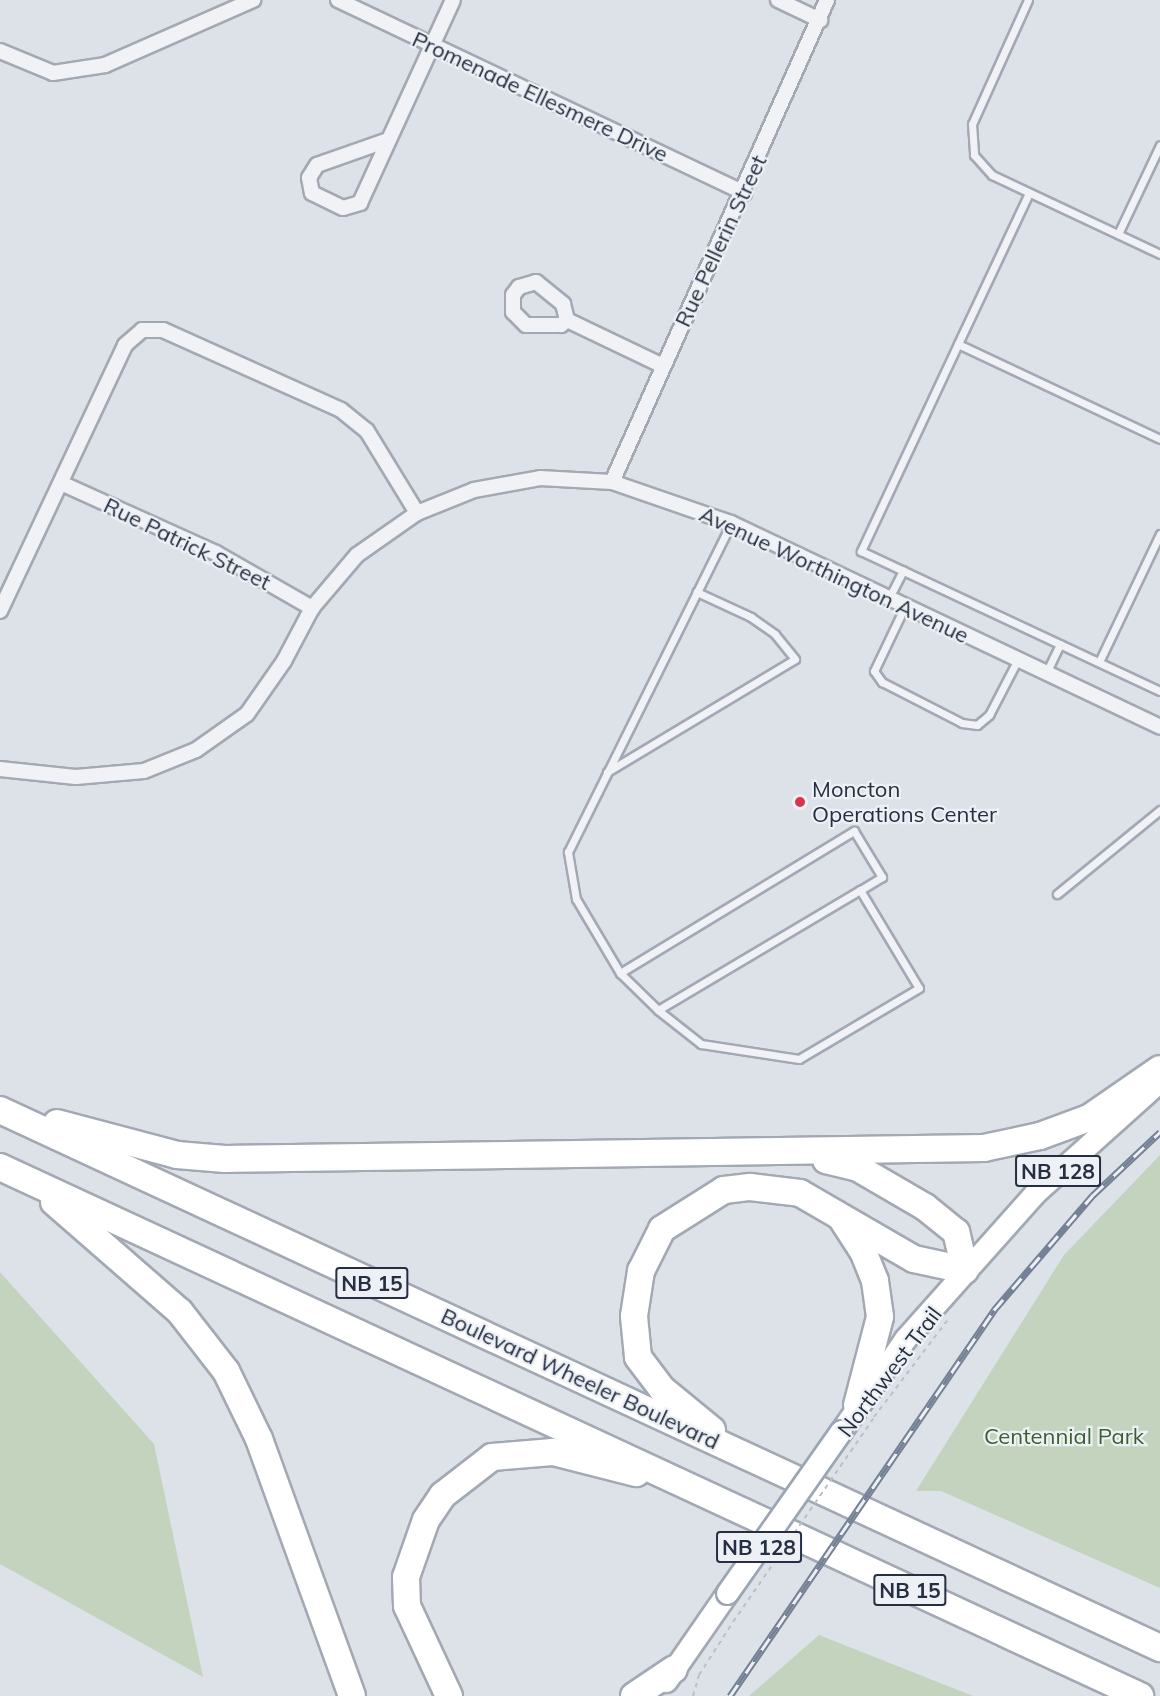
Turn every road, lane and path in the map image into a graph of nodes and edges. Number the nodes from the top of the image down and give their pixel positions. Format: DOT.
graph roads {
  1 [pos="254,0"];
  2 [pos="338,0"];
  3 [pos="453,0"];
  4 [pos="778,0"];
  5 [pos="827,0"];
  6 [pos="1028,0"];
  7 [pos="820,20"];
  8 [pos="431,47"];
  9 [pos="0,51"];
  10 [pos="388,140"];
  11 [pos="1160,145"];
  12 [pos="744,193"];
  13 [pos="1029,193"];
  14 [pos="1118,234"];
  15 [pos="1160,254"];
  16 [pos="567,320"];
  17 [pos="958,344"];
  18 [pos="663,366"];
  19 [pos="1160,439"];
  20 [pos="612,482"];
  21 [pos="61,483"];
  22 [pos="417,513"];
  23 [pos="732,524"];
  24 [pos="1160,534"];
  25 [pos="903,570"];
  26 [pos="697,592"];
  27 [pos="889,598"];
  28 [pos="904,606"];
  29 [pos="312,608"];
  30 [pos="0,611"];
  31 [pos="1060,644"];
  32 [pos="1018,659"];
  33 [pos="1099,662"];
  34 [pos="1046,672"];
  35 [pos="1160,691"];
  36 [pos="1160,727"];
  37 [pos="0,769"];
  38 [pos="607,772"];
  39 [pos="1160,810"];
  40 [pos="860,890"];
  41 [pos="1057,894"];
  42 [pos="620,973"];
  43 [pos="658,1010"];
  44 [pos="1160,1069"];
  45 [pos="1160,1082"];
  46 [pos="0,1109"];
  47 [pos="796,1153"];
  48 [pos="0,1167"];
  49 [pos="0,1175"];
  50 [pos="838,1214"];
  51 [pos="965,1270"];
  52 [pos="949,1318"];
  53 [pos="865,1412"];
  54 [pos="744,1456"];
  55 [pos="680,1484"];
  56 [pos="1160,1648"];
  57 [pos="674,1669"];
  58 [pos="445,1686"];
  59 [pos="352,1696"];
  60 [pos="460,1696"];
  61 [pos="634,1696"];
  62 [pos="656,1696"];
  63 [pos="693,1696"];
  64 [pos="1140,1696"];
  1 -- 9 [label="street"];
  2 -- 8 [label="street, Promenade Ellesmere Drive"];
  3 -- 8 [label="street"];
  4 -- 7 [label="street"];
  5 -- 7 [label="street, Rue Pellerin Street"];
  6 -- 13 [label="lane"];
  7 -- 12 [label="street, Rue Pellerin Street"];
  8 -- 10 [label="street"];
  8 -- 12 [label="street, Promenade Ellesmere Drive"];
  10 -- 10 [label="street"];
  11 -- 14 [label="lane"];
  12 -- 18 [label="street, Rue Pellerin Street"];
  13 -- 14 [label="lane"];
  13 -- 17 [label="lane"];
  14 -- 15 [label="lane"];
  16 -- 18 [label="street"];
  17 -- 19 [label="lane"];
  17 -- 25 [label="lane"];
  18 -- 20 [label="street, Rue Pellerin Street"];
  20 -- 22 [label="street, Avenue Worthington Avenue"];
  20 -- 23 [label="street, Avenue Worthington Avenue"];
  21 -- 22 [label="street"];
  21 -- 29 [label="street, Rue Patrick Street"];
  21 -- 30 [label="street"];
  22 -- 29 [label="street, Avenue Worthington Avenue"];
  23 -- 26 [label="lane"];
  23 -- 27 [label="street, Avenue Worthington Avenue"];
  24 -- 33 [label="lane"];
  25 -- 27 [label="lane"];
  25 -- 31 [label="lane"];
  26 -- 38 [label="lane"];
  26 -- 38 [label="lane"];
  27 -- 28 [label="street, Avenue Worthington Avenue"];
  28 -- 32 [label="street, Avenue Worthington Avenue"];
  28 -- 32 [label="lane"];
  29 -- 37 [label="street, Avenue Worthington Avenue"];
  31 -- 33 [label="lane"];
  31 -- 34 [label="lane"];
  32 -- 34 [label="street, Avenue Worthington Avenue"];
  33 -- 35 [label="lane"];
  34 -- 36 [label="street, Avenue Worthington Avenue"];
  38 -- 42 [label="lane"];
  39 -- 41 [label="lane"];
  40 -- 42 [label="lane"];
  40 -- 43 [label="lane"];
  40 -- 43 [label="lane"];
  42 -- 43 [label="lane"];
  44 -- 47 [label="highway"];
  45 -- 51 [label="main road, NB 128"];
  46 -- 47 [label="highway"];
  46 -- 54 [label="highway, Boulevard Wheeler Boulevard / NB 15"];
  47 -- 51 [label="highway"];
  48 -- 55 [label="highway, NB 15"];
  49 -- 59 [label="highway"];
  50 -- 51 [label="highway"];
  50 -- 53 [label="highway"];
  50 -- 54 [label="highway"];
  51 -- 53 [label="main road, NB 128"];
  52 -- 53 [label="path, Northwest Trail"];
  53 -- 57 [label="main road, NB 128, bridge"];
  53 -- 63 [label="path, Northwest Trail, bridge"];
  54 -- 56 [label="highway, Boulevard Wheeler Boulevard / NB 15"];
  55 -- 58 [label="highway"];
  55 -- 64 [label="highway, NB 15"];
  57 -- 61 [label="highway"];
  57 -- 62 [label="main road, NB 128"];
  58 -- 60 [label="highway"];
}
